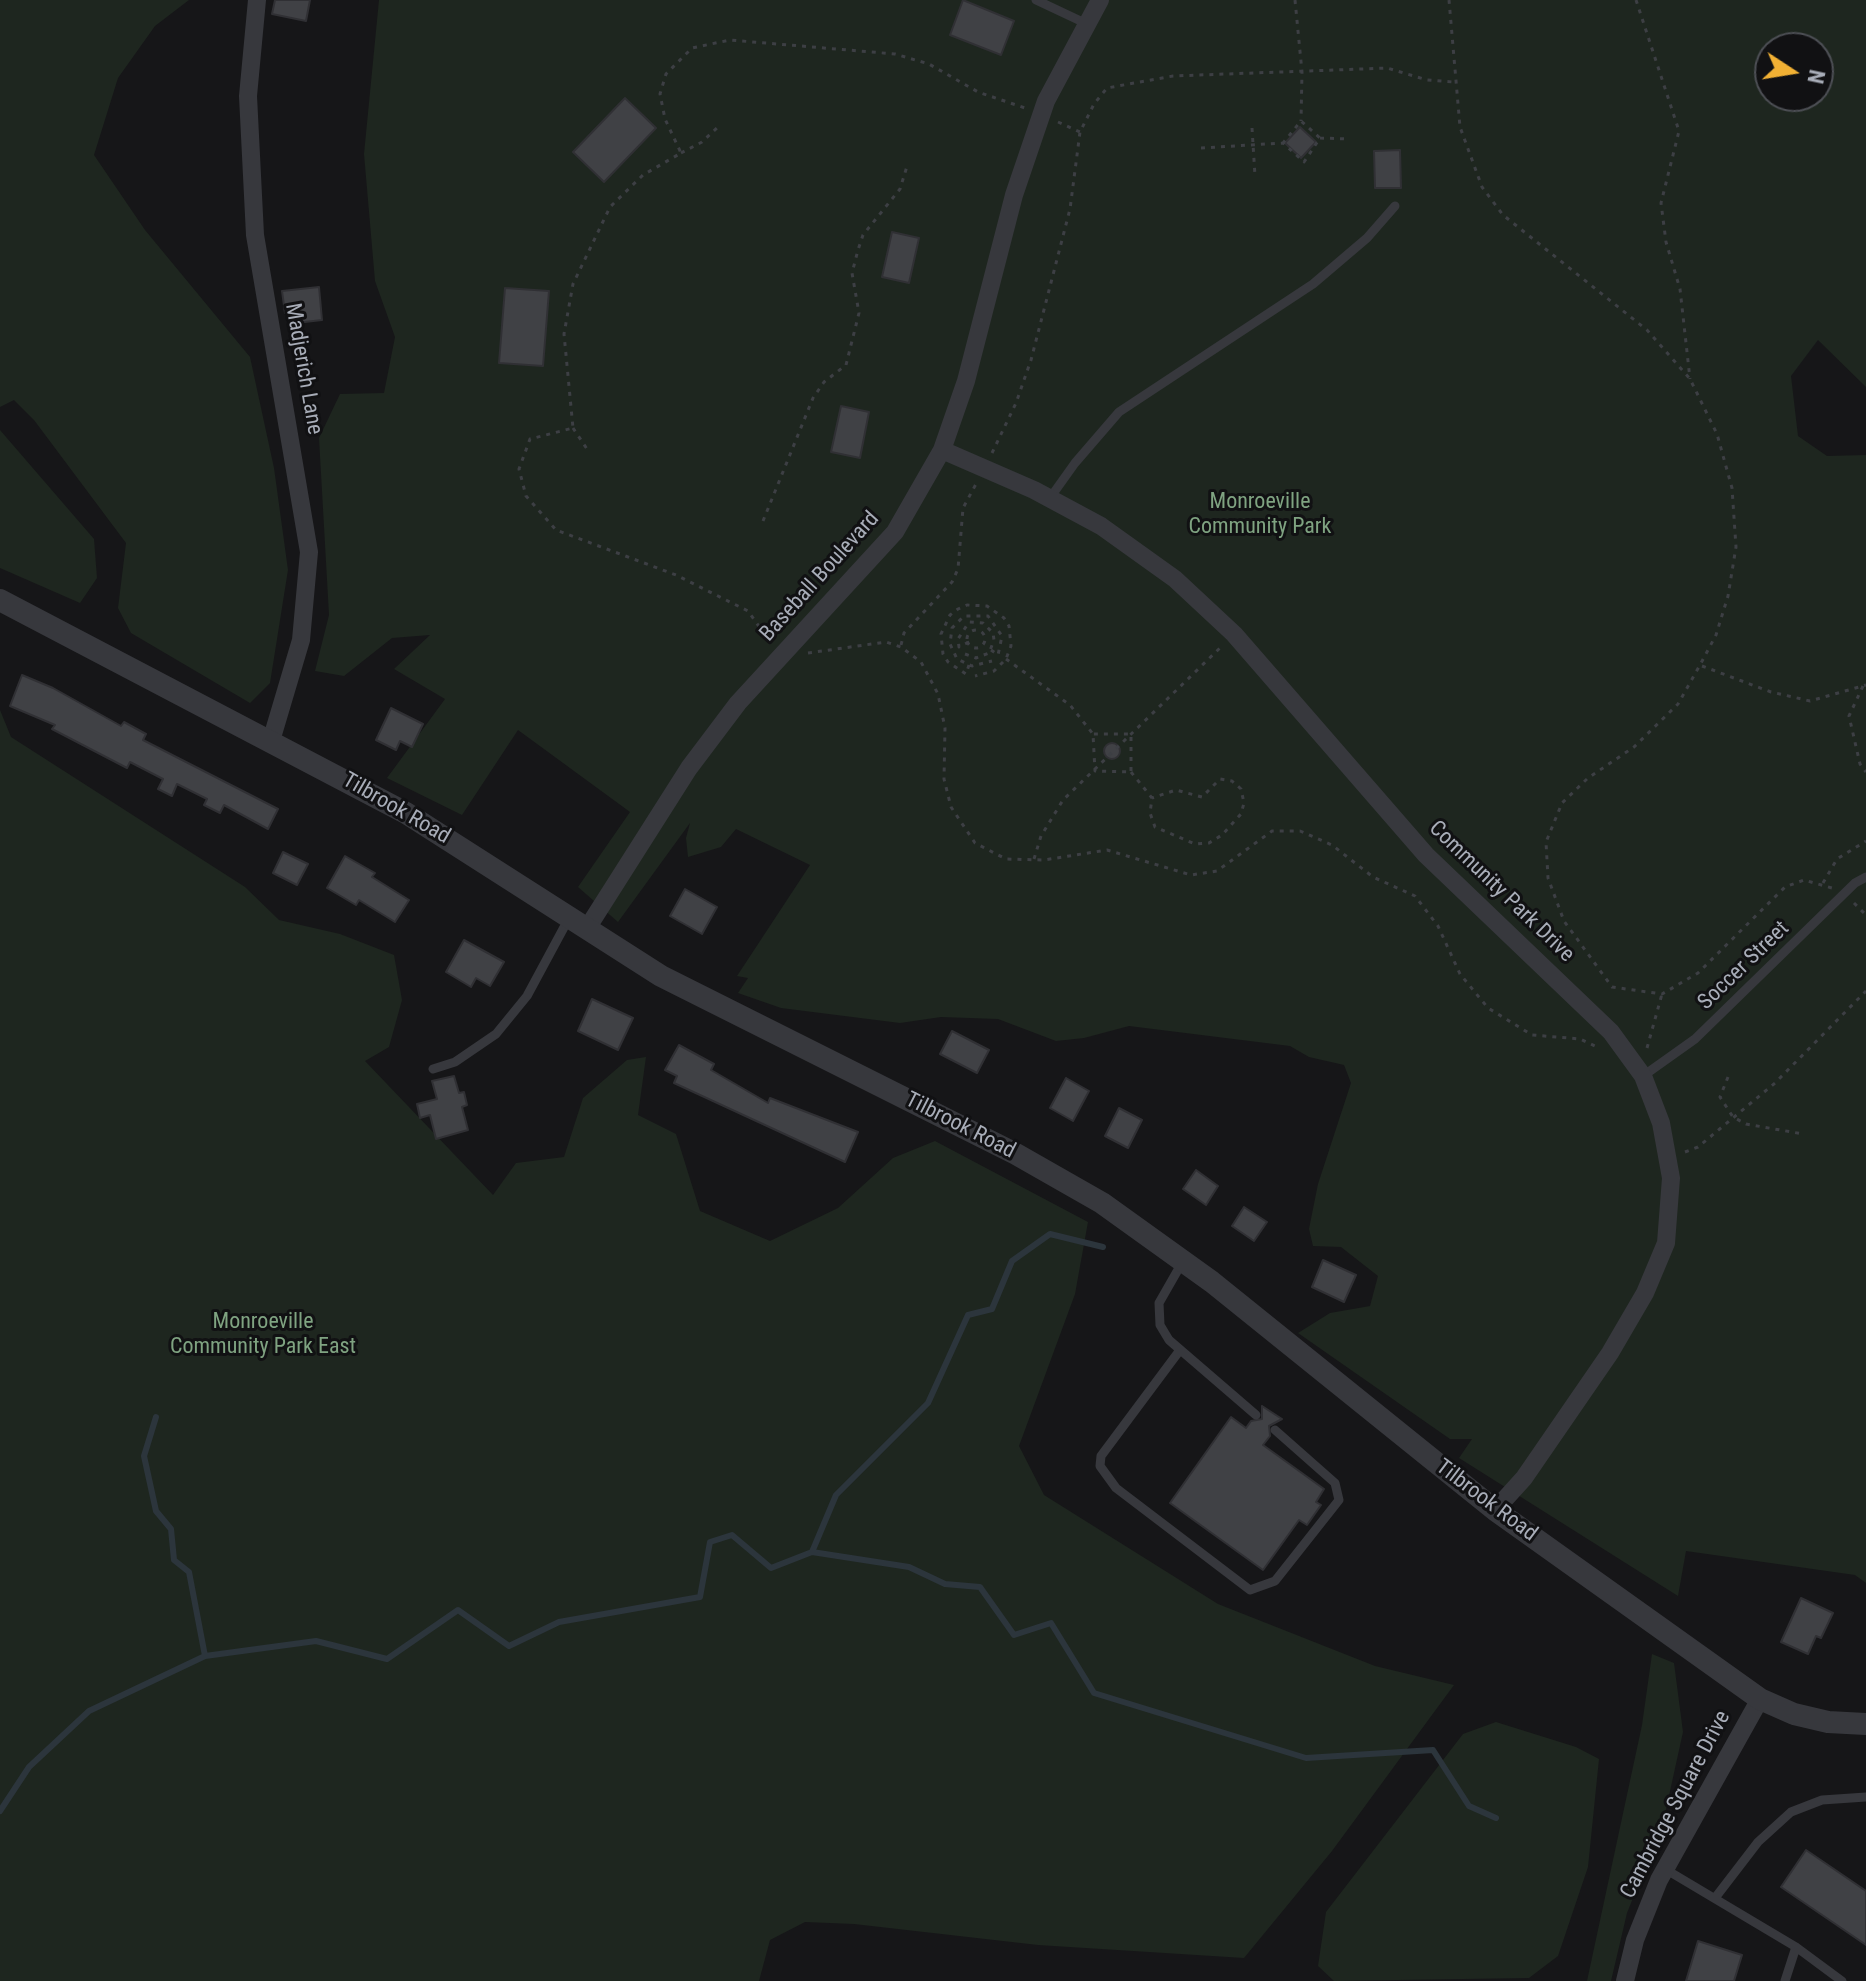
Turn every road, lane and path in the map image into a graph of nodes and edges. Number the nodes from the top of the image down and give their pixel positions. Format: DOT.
graph roads {
  1 [pos="257,0"];
  2 [pos="1036,0"];
  3 [pos="1100,0"];
  4 [pos="1295,0"];
  5 [pos="1449,0"];
  6 [pos="1636,0"];
  7 [pos="1087,24"];
  8 [pos="1302,72"];
  9 [pos="1453,82"];
  10 [pos="1042,115"];
  11 [pos="1301,121"];
  12 [pos="720,125"];
  13 [pos="1252,128"];
  14 [pos="1080,132"];
  15 [pos="1320,138"];
  16 [pos="1349,139"];
  17 [pos="1283,143"];
  18 [pos="1253,145"];
  19 [pos="1201,148"];
  20 [pos="681,153"];
  21 [pos="908,163"];
  22 [pos="1255,176"];
  23 [pos="1395,206"];
  24 [pos="1690,379"];
  25 [pos="573,428"];
  26 [pos="942,450"];
  27 [pos="589,452"];
  28 [pos="984,468"];
  29 [pos="1050,498"];
  30 [pos="763,521"];
  31 [pos="0,600"];
  32 [pos="1234,634"];
  33 [pos="967,643"];
  34 [pos="901,647"];
  35 [pos="991,650"];
  36 [pos="786,651"];
  37 [pos="965,654"];
  38 [pos="1006,659"];
  39 [pos="992,661"];
  40 [pos="969,665"];
  41 [pos="1700,665"];
  42 [pos="975,676"];
  43 [pos="1865,685"];
  44 [pos="1093,734"];
  45 [pos="1131,734"];
  46 [pos="271,741"];
  47 [pos="1095,771"];
  48 [pos="1131,772"];
  49 [pos="1866,772"];
  50 [pos="1152,798"];
  51 [pos="1866,841"];
  52 [pos="1034,859"];
  53 [pos="1866,877"];
  54 [pos="1823,883"];
  55 [pos="1844,894"];
  56 [pos="1866,915"];
  57 [pos="579,921"];
  58 [pos="1866,991"];
  59 [pos="1662,994"];
  60 [pos="1628,1055"];
  61 [pos="433,1069"];
  62 [pos="1643,1076"];
  63 [pos="1728,1077"];
  64 [pos="1733,1117"];
  65 [pos="1803,1134"];
  66 [pos="1681,1153"];
  67 [pos="1183,1261"];
  68 [pos="1180,1350"];
  69 [pos="1256,1415"];
  70 [pos="1275,1430"];
  71 [pos="1495,1510"];
  72 [pos="1760,1699"];
  73 [pos="1866,1724"];
  74 [pos="1866,1797"];
  75 [pos="1665,1869"];
  76 [pos="1715,1898"];
  77 [pos="1796,1947"];
  78 [pos="1625,1981"];
  79 [pos="1785,1981"];
  80 [pos="1842,1981"];
  1 -- 46 [label="street, Madjerich Lane"];
  2 -- 7 [label="lane"];
  3 -- 7 [label="street, Baseball Boulevard"];
  4 -- 8 [label="path"];
  5 -- 9 [label="path"];
  6 -- 24 [label="path"];
  7 -- 10 [label="street, Baseball Boulevard"];
  8 -- 9 [label="path"];
  8 -- 11 [label="path"];
  8 -- 14 [label="path"];
  9 -- 24 [label="path"];
  10 -- 14 [label="path"];
  10 -- 20 [label="path"];
  10 -- 26 [label="street, Baseball Boulevard"];
  11 -- 15 [label="path"];
  11 -- 17 [label="path"];
  12 -- 20 [label="path"];
  13 -- 18 [label="path"];
  14 -- 28 [label="path"];
  15 -- 16 [label="path"];
  15 -- 17 [label="path"];
  17 -- 18 [label="path"];
  18 -- 19 [label="path"];
  18 -- 22 [label="path"];
  20 -- 25 [label="path"];
  21 -- 30 [label="path"];
  23 -- 29 [label="lane"];
  24 -- 41 [label="path"];
  25 -- 27 [label="path"];
  25 -- 36 [label="path"];
  26 -- 28 [label="street, Community Park Drive"];
  26 -- 36 [label="street, Baseball Boulevard"];
  28 -- 29 [label="street, Community Park Drive"];
  28 -- 34 [label="path"];
  29 -- 32 [label="street, Community Park Drive"];
  31 -- 46 [label="street, Tilbrook Road"];
  32 -- 45 [label="path"];
  32 -- 60 [label="street, Community Park Drive"];
  33 -- 33 [label="path"];
  33 -- 35 [label="path"];
  34 -- 36 [label="path"];
  34 -- 52 [label="path"];
  35 -- 37 [label="path"];
  35 -- 40 [label="path"];
  36 -- 57 [label="street, Baseball Boulevard"];
  38 -- 40 [label="path"];
  38 -- 42 [label="path"];
  38 -- 44 [label="path"];
  39 -- 40 [label="path"];
  41 -- 43 [label="path"];
  41 -- 59 [label="path"];
  43 -- 49 [label="path"];
  44 -- 45 [label="path"];
  44 -- 47 [label="path"];
  45 -- 47 [label="path"];
  45 -- 48 [label="path"];
  46 -- 57 [label="street, Tilbrook Road"];
  47 -- 48 [label="path"];
  47 -- 52 [label="path"];
  48 -- 50 [label="path"];
  50 -- 50 [label="path"];
  51 -- 54 [label="path"];
  52 -- 60 [label="path"];
  53 -- 55 [label="lane, Soccer Street"];
  54 -- 55 [label="path"];
  54 -- 59 [label="path"];
  55 -- 56 [label="path"];
  55 -- 62 [label="lane, Soccer Street"];
  57 -- 61 [label="lane"];
  57 -- 67 [label="street, Tilbrook Road"];
  58 -- 64 [label="path"];
  59 -- 60 [label="path"];
  60 -- 62 [label="street, Community Park Drive"];
  62 -- 71 [label="street, Community Park Drive"];
  63 -- 64 [label="path"];
  64 -- 65 [label="path"];
  64 -- 66 [label="path"];
  67 -- 68 [label="lane"];
  67 -- 71 [label="street, Tilbrook Road"];
  68 -- 69 [label="lane"];
  68 -- 70 [label="lane"];
  71 -- 72 [label="street, Tilbrook Road"];
  72 -- 73 [label="street, Tilbrook Road"];
  72 -- 75 [label="street, Cambridge Square Drive"];
  74 -- 76 [label="lane"];
  75 -- 76 [label="lane"];
  75 -- 78 [label="street, Cambridge Square Drive"];
  76 -- 77 [label="lane"];
  77 -- 79 [label="lane"];
  77 -- 80 [label="lane"];
}
